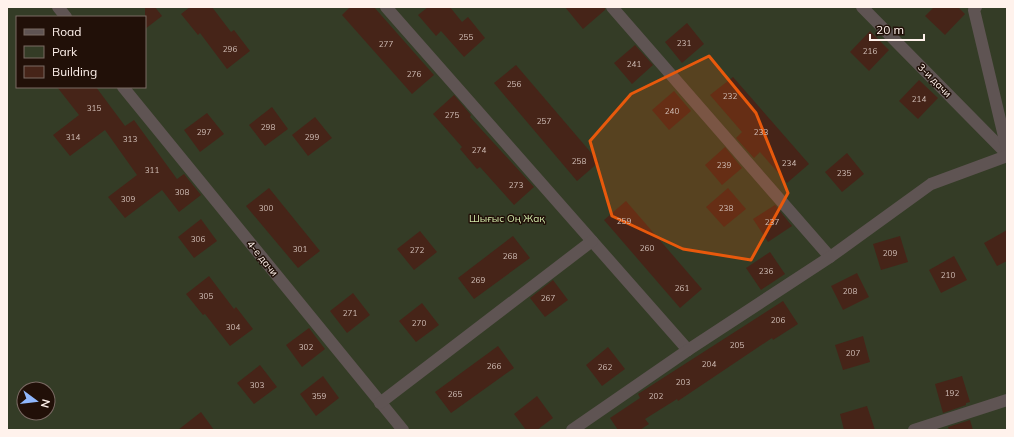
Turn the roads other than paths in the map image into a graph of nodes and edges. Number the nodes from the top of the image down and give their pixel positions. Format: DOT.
graph roads {
  1 [pos="58,7"];
  2 [pos="386,7"];
  3 [pos="612,7"];
  4 [pos="862,7"];
  5 [pos="973,8"];
  6 [pos="65,16"];
  7 [pos="124,88"];
  8 [pos="1007,149"];
  9 [pos="1007,155"];
  10 [pos="592,241"];
  11 [pos="830,257"];
  12 [pos="688,350"];
  13 [pos="1007,400"];
  14 [pos="380,402"];
  15 [pos="403,430"];
  16 [pos="572,430"];
  17 [pos="914,430"];
  1 -- 6 [label="lane"];
  2 -- 10 [label="lane"];
  3 -- 11 [label="lane"];
  4 -- 9 [label="lane, 3-и дачи"];
  5 -- 8 [label="lane"];
  7 -- 14 [label="lane, 4-е дачи"];
  9 -- 11 [label="lane"];
  10 -- 12 [label="lane"];
  10 -- 14 [label="lane"];
  11 -- 12 [label="lane"];
  12 -- 16 [label="lane"];
  13 -- 17 [label="lane"];
  14 -- 15 [label="lane, 4-е дачи"];
}
